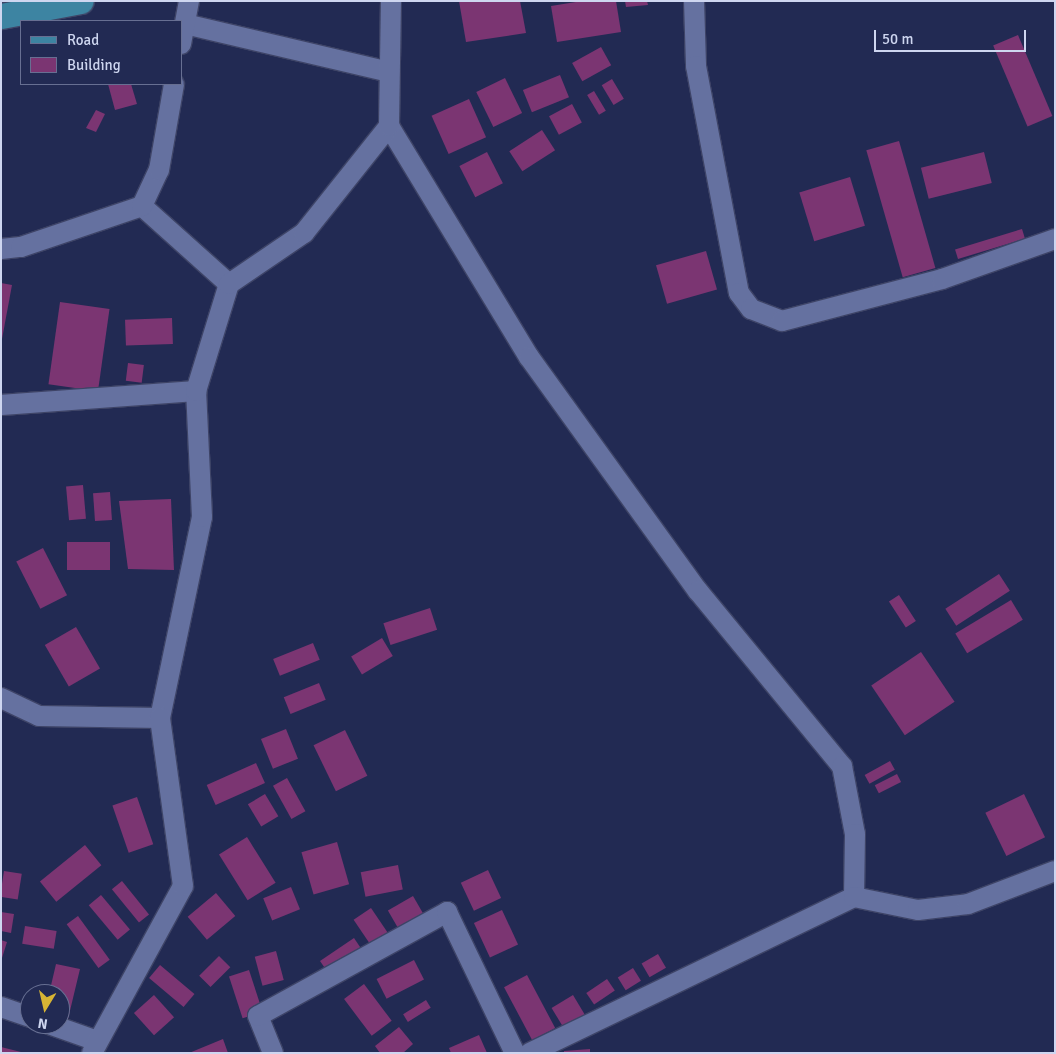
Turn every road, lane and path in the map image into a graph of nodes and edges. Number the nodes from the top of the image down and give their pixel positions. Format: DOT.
graph roads {
  1 [pos="81,1"];
  2 [pos="189,1"];
  3 [pos="390,1"];
  4 [pos="694,1"];
  5 [pos="1,16"];
  6 [pos="185,24"];
  7 [pos="182,39"];
  8 [pos="389,72"];
  9 [pos="174,85"];
  10 [pos="389,126"];
  11 [pos="142,206"];
  12 [pos="1055,239"];
  13 [pos="1,249"];
  14 [pos="229,284"];
  15 [pos="196,391"];
  16 [pos="1,405"];
  17 [pos="1,698"];
  18 [pos="160,718"];
  19 [pos="1055,872"];
  20 [pos="854,897"];
  21 [pos="1,1007"];
  22 [pos="20,1014"];
  23 [pos="69,1034"];
  24 [pos="95,1047"];
  25 [pos="273,1053"];
  26 [pos="515,1053"];
  27 [pos="530,1053"];
  1 -- 5 [label="main road"];
  2 -- 6 [label="street"];
  3 -- 8 [label="street"];
  4 -- 12 [label="street"];
  6 -- 7 [label="street"];
  6 -- 8 [label="street"];
  8 -- 10 [label="street"];
  9 -- 11 [label="street"];
  10 -- 14 [label="street"];
  10 -- 20 [label="street"];
  11 -- 13 [label="street"];
  11 -- 14 [label="street"];
  14 -- 15 [label="street"];
  15 -- 16 [label="street"];
  15 -- 18 [label="street"];
  17 -- 18 [label="street"];
  18 -- 24 [label="street"];
  19 -- 20 [label="street"];
  20 -- 27 [label="street"];
  21 -- 22 [label="street"];
  23 -- 24 [label="street"];
  25 -- 26 [label="street"];
}
